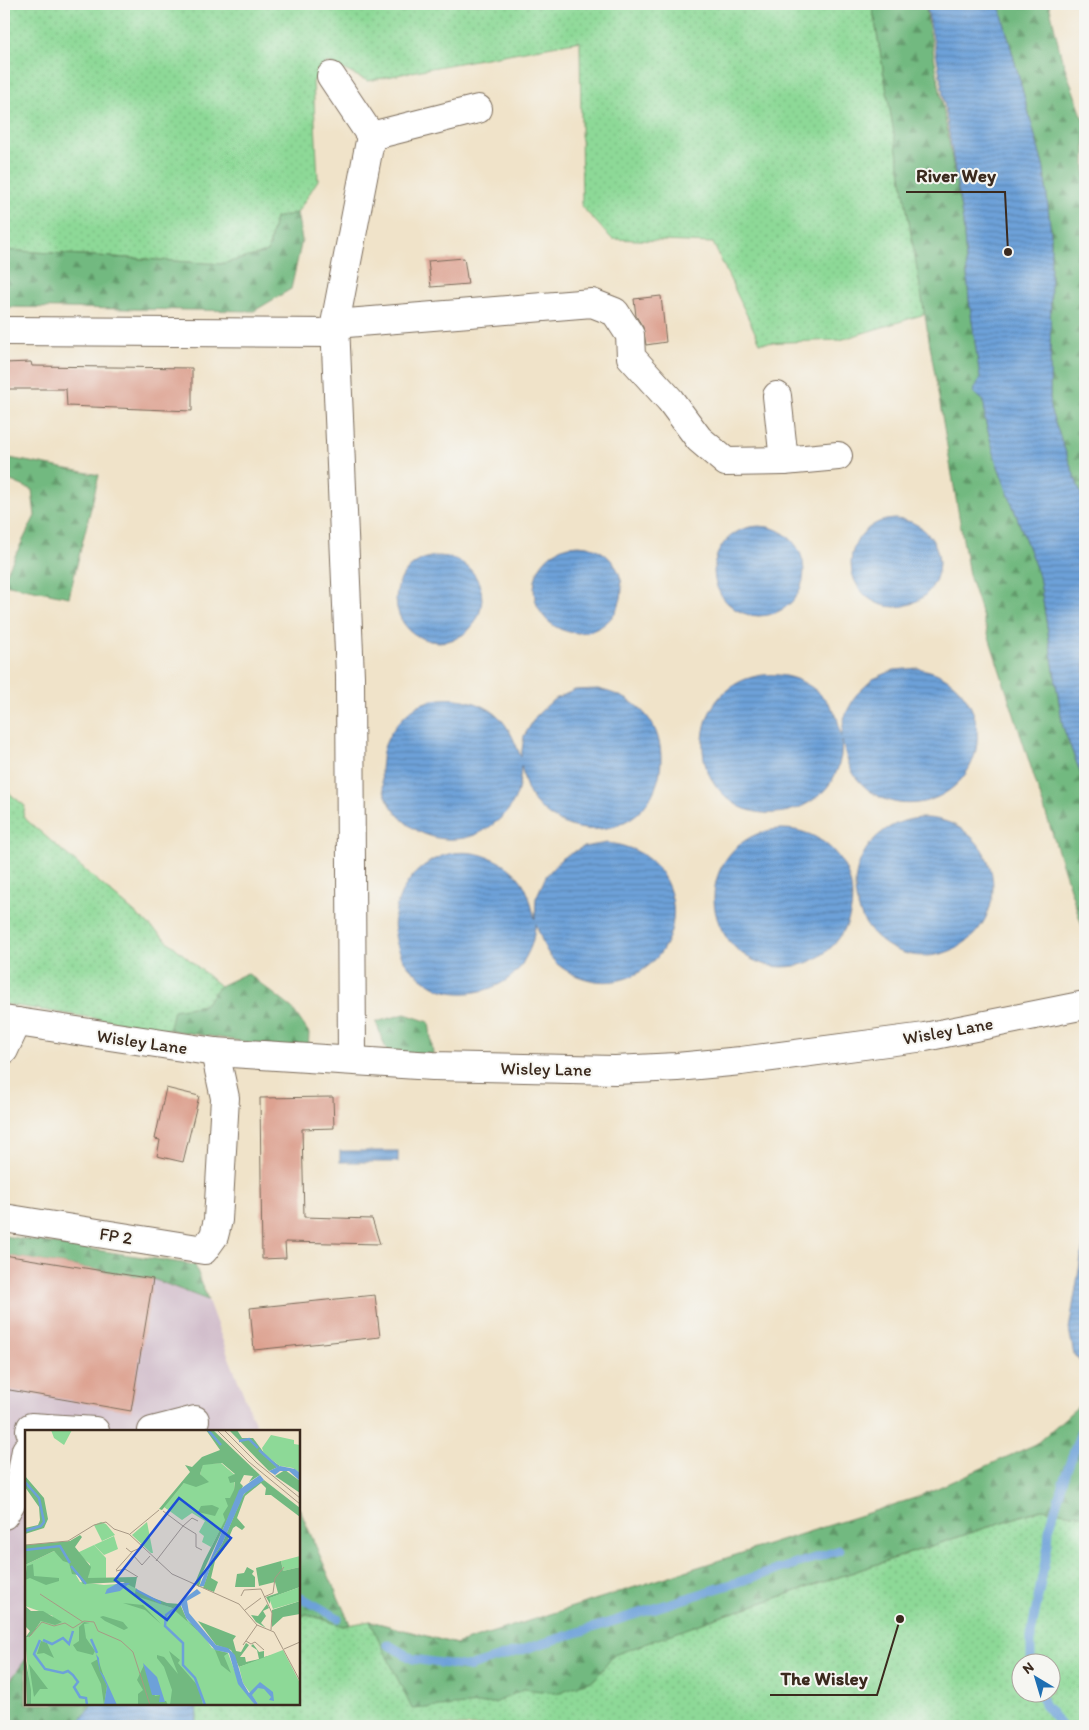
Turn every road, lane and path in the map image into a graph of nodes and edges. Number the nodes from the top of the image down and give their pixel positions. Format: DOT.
graph roads {
  1 [pos="330,76"];
  2 [pos="478,109"];
  3 [pos="371,136"];
  4 [pos="335,329"];
  5 [pos="4,330"];
  6 [pos="777,396"];
  7 [pos="838,456"];
  8 [pos="784,461"];
  9 [pos="1085,1005"];
  10 [pos="10,1021"];
  11 [pos="4,1050"];
  12 [pos="215,1052"];
  13 [pos="352,1060"];
  14 [pos="16,1220"];
  15 [pos="196,1420"];
  16 [pos="30,1430"];
  17 [pos="79,1430"];
  18 [pos="156,1430"];
  19 [pos="25,1460"];
  20 [pos="22,1489"];
  21 [pos="4,1515"];
  1 -- 3 [label="street"];
  2 -- 3 [label="street"];
  3 -- 4 [label="street"];
  4 -- 5 [label="street"];
  4 -- 8 [label="street"];
  4 -- 13 [label="street"];
  6 -- 8 [label="street"];
  7 -- 8 [label="street"];
  9 -- 13 [label="street, Wisley Lane"];
  10 -- 11 [label="street"];
  10 -- 12 [label="street, Wisley Lane"];
  12 -- 13 [label="street, Wisley Lane"];
  12 -- 14 [label="street, FP 2"];
  15 -- 18 [label="street"];
  16 -- 17 [label="street"];
  19 -- 20 [label="street"];
  20 -- 21 [label="street"];
}
